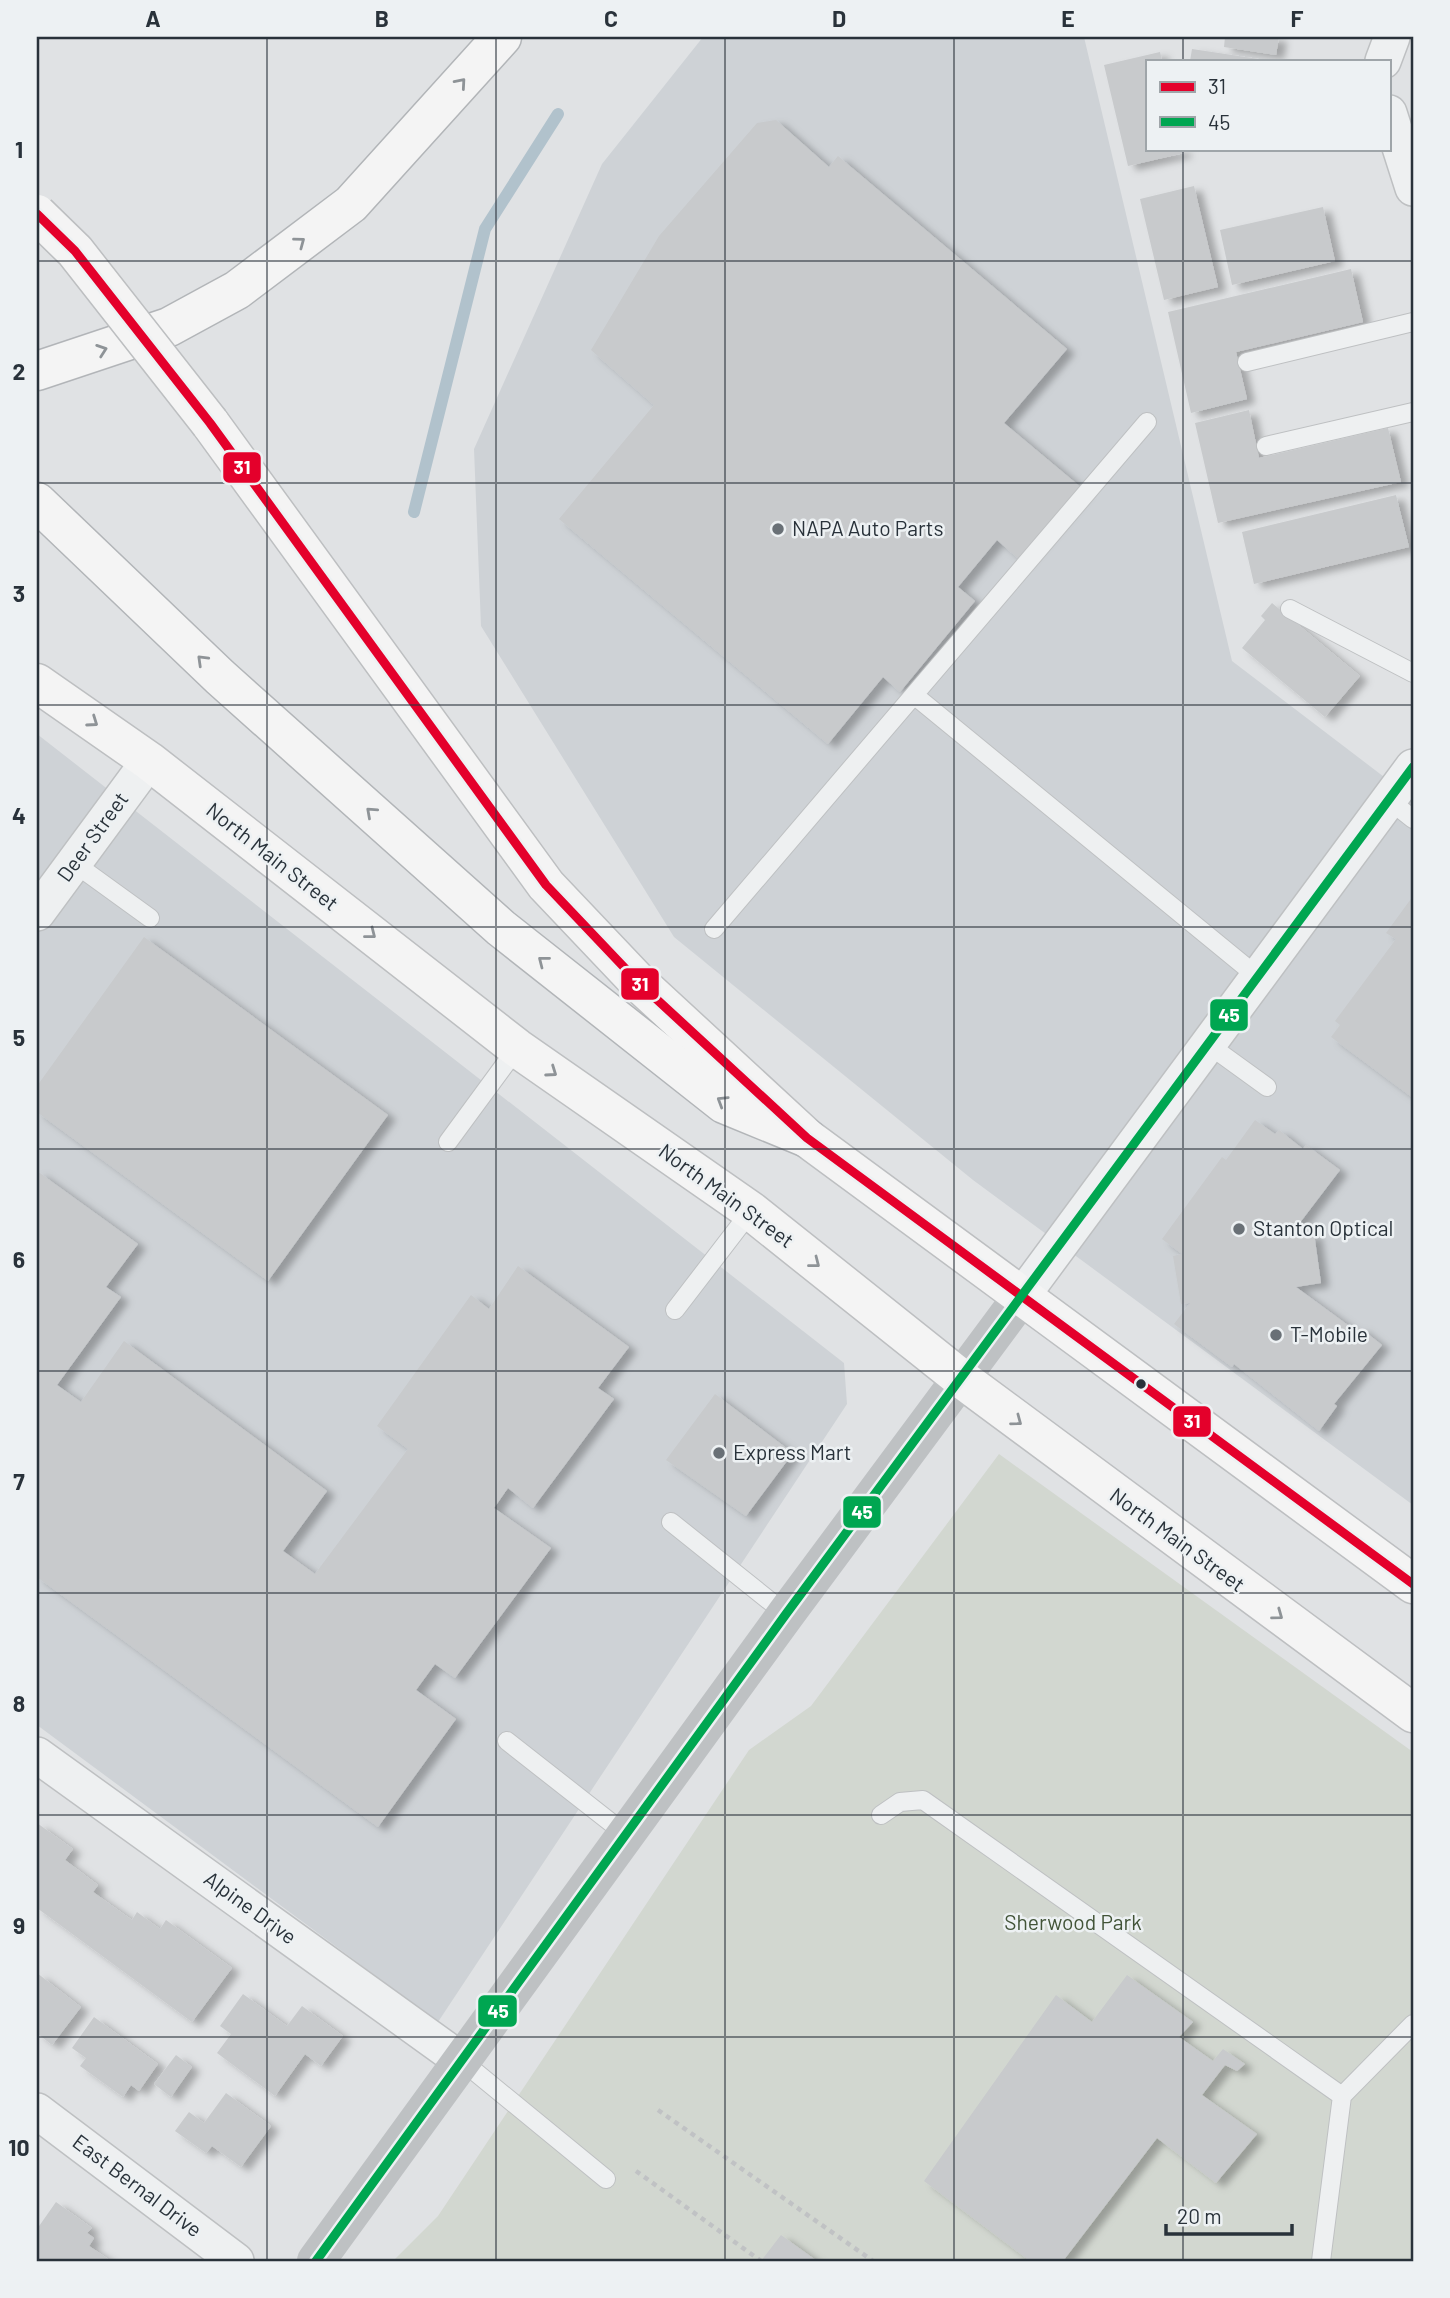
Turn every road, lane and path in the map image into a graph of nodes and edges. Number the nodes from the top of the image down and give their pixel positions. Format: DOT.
graph roads {
  1 [pos="502,37"];
  2 [pos="1392,37"];
  3 [pos="1384,60"];
  4 [pos="1390,116"];
  5 [pos="1413,188"];
  6 [pos="37,214"];
  7 [pos="1413,322"];
  8 [pos="1247,362"];
  9 [pos="37,371"];
  10 [pos="1413,412"];
  11 [pos="1147,422"];
  12 [pos="1266,446"];
  13 [pos="37,502"];
  14 [pos="1290,609"];
  15 [pos="1413,673"];
  16 [pos="37,683"];
  17 [pos="914,695"];
  18 [pos="149,761"];
  19 [pos="1413,767"];
  20 [pos="1401,809"];
  21 [pos="74,863"];
  22 [pos="37,913"];
  23 [pos="150,918"];
  24 [pos="714,929"];
  25 [pos="1258,977"];
  26 [pos="1209,1045"];
  27 [pos="517,1048"];
  28 [pos="1267,1087"];
  29 [pos="807,1138"];
  30 [pos="448,1142"];
  31 [pos="751,1211"];
  32 [pos="1022,1296"];
  33 [pos="675,1310"];
  34 [pos="963,1380"];
  35 [pos="671,1522"];
  36 [pos="1413,1584"];
  37 [pos="786,1614"];
  38 [pos="1413,1713"];
  39 [pos="508,1741"];
  40 [pos="37,1755"];
  41 [pos="881,1815"];
  42 [pos="628,1836"];
  43 [pos="1413,2024"];
  44 [pos="462,2061"];
  45 [pos="1342,2096"];
  46 [pos="658,2110"];
  47 [pos="37,2111"];
  48 [pos="632,2168"];
  49 [pos="606,2179"];
  50 [pos="236,2261"];
  51 [pos="316,2261"];
  52 [pos="761,2261"];
  53 [pos="873,2261"];
  54 [pos="1321,2261"];
  9 -- 1 [label="main road, one-way"];
  2 -- 3 [label="street"];
  4 -- 5 [label="street"];
  6 -- 29 [label="main road, bridge"];
  7 -- 8 [label="lane"];
  10 -- 12 [label="lane"];
  11 -- 17 [label="lane"];
  29 -- 13 [label="main road, one-way"];
  14 -- 15 [label="lane"];
  16 -- 18 [label="main road, North Main Street, one-way"];
  17 -- 24 [label="lane"];
  17 -- 25 [label="lane"];
  18 -- 21 [label="street, Deer Street"];
  18 -- 27 [label="main road, North Main Street, one-way"];
  19 -- 20 [label="street"];
  20 -- 25 [label="street"];
  21 -- 22 [label="street, Deer Street"];
  21 -- 23 [label="lane"];
  25 -- 26 [label="street"];
  26 -- 28 [label="lane"];
  26 -- 32 [label="street"];
  27 -- 30 [label="lane"];
  27 -- 31 [label="main road, North Main Street, one-way"];
  29 -- 32 [label="main road"];
  31 -- 33 [label="lane"];
  31 -- 34 [label="main road, North Main Street, one-way"];
  32 -- 34 [label="main road"];
  32 -- 36 [label="main road"];
  34 -- 37 [label="main road"];
  34 -- 38 [label="main road, North Main Street, one-way"];
  35 -- 37 [label="lane"];
  37 -- 42 [label="main road"];
  39 -- 42 [label="lane"];
  40 -- 44 [label="street, Alpine Drive"];
  41 -- 45 [label="lane"];
  42 -- 44 [label="main road"];
  43 -- 45 [label="lane"];
  44 -- 49 [label="lane"];
  44 -- 51 [label="main road"];
  45 -- 54 [label="lane"];
  46 -- 53 [label="path"];
  47 -- 50 [label="street, East Bernal Drive"];
  48 -- 52 [label="path"];
}
